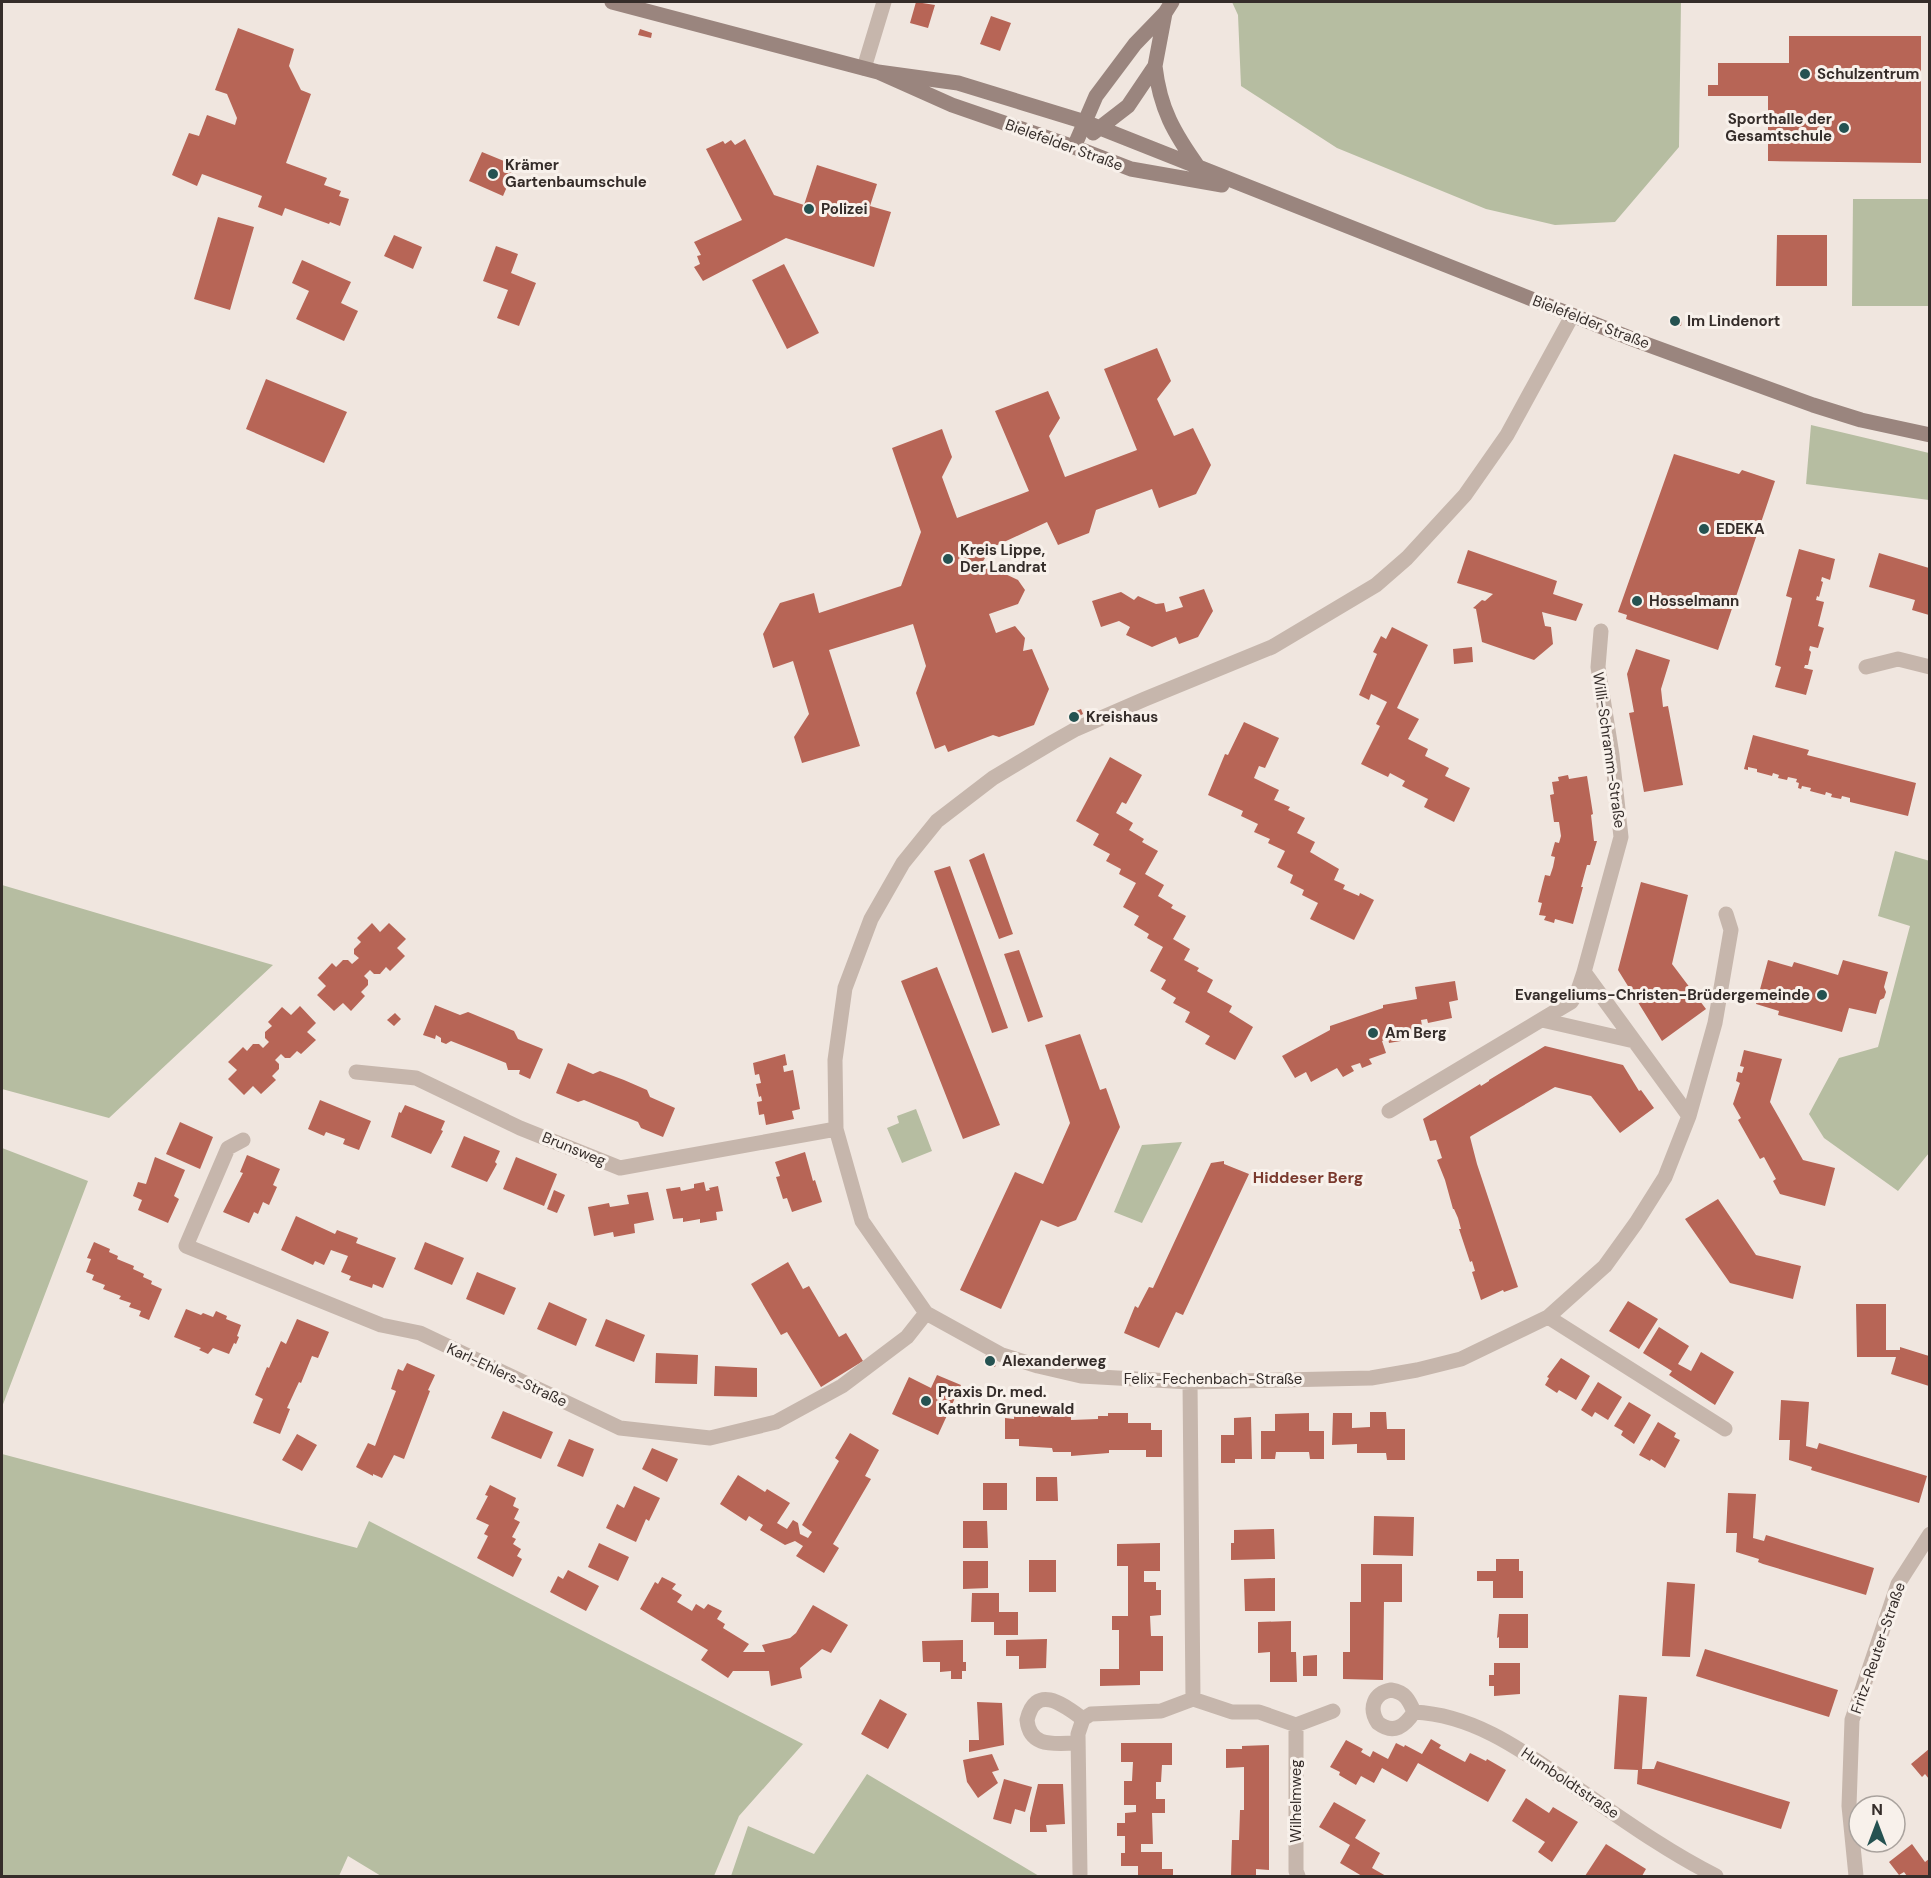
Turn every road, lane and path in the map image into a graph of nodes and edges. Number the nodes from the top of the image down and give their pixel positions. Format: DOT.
graph roads {
  1 [pos="612,2"];
  2 [pos="884,2"];
  3 [pos="1168,7"];
  4 [pos="1155,66"];
  5 [pos="871,70"];
  6 [pos="1085,122"];
  7 [pos="1099,128"];
  8 [pos="1074,147"];
  9 [pos="1199,168"];
  10 [pos="1258,191"];
  11 [pos="1572,316"];
  12 [pos="1929,435"];
  13 [pos="1600,632"];
  14 [pos="1866,667"];
  15 [pos="1929,667"];
  16 [pos="1726,914"];
  17 [pos="1584,972"];
  18 [pos="1542,1020"];
  19 [pos="1634,1041"];
  20 [pos="356,1072"];
  21 [pos="1389,1111"];
  22 [pos="1689,1116"];
  23 [pos="836,1129"];
  24 [pos="243,1140"];
  25 [pos="926,1313"];
  26 [pos="1548,1317"];
  27 [pos="1190,1382"];
  28 [pos="1725,1429"];
  29 [pos="1929,1534"];
  30 [pos="1193,1699"];
  31 [pos="1333,1711"];
  32 [pos="1414,1712"];
  33 [pos="1083,1719"];
  34 [pos="1296,1725"];
  35 [pos="1078,1743"];
  36 [pos="1080,1874"];
  37 [pos="1298,1876"];
  38 [pos="1716,1876"];
  39 [pos="1856,1876"];
  1 -- 5 [label="main road, Bielefelder Straße"];
  2 -- 5 [label="street"];
  3 -- 4 [label="main road"];
  3 -- 6 [label="main road"];
  4 -- 7 [label="main road"];
  4 -- 9 [label="main road"];
  5 -- 6 [label="main road, Bielefelder Straße"];
  5 -- 8 [label="main road, Bielefelder Straße"];
  6 -- 7 [label="main road, Bielefelder Straße"];
  6 -- 8 [label="main road"];
  7 -- 8 [label="main road"];
  7 -- 9 [label="main road, Bielefelder Straße"];
  8 -- 10 [label="main road, Bielefelder Straße"];
  9 -- 10 [label="main road, Bielefelder Straße"];
  10 -- 11 [label="main road, Bielefelder Straße"];
  11 -- 12 [label="main road, Bielefelder Straße"];
  11 -- 23 [label="street, Felix-Fechenbach-Straße"];
  13 -- 17 [label="street, Willi-Schramm-Straße"];
  14 -- 15 [label="street"];
  16 -- 22 [label="street, Felix-Fechenbach-Straße"];
  17 -- 18 [label="street, Willi-Schramm-Straße"];
  17 -- 19 [label="street"];
  18 -- 19 [label="street"];
  18 -- 21 [label="street, Willi-Schramm-Straße"];
  19 -- 22 [label="street"];
  20 -- 23 [label="street, Brunsweg"];
  22 -- 26 [label="street, Felix-Fechenbach-Straße"];
  23 -- 25 [label="street, Felix-Fechenbach-Straße"];
  24 -- 25 [label="street, Karl-Ehlers-Straße"];
  25 -- 27 [label="street, Felix-Fechenbach-Straße"];
  26 -- 27 [label="street, Felix-Fechenbach-Straße"];
  26 -- 28 [label="street"];
  27 -- 30 [label="street"];
  29 -- 39 [label="street, Fritz-Reuter-Straße"];
  30 -- 33 [label="street"];
  30 -- 34 [label="street"];
  31 -- 34 [label="street"];
  32 -- 38 [label="street, Humboldtstraße"];
  33 -- 35 [label="street"];
  33 -- 35 [label="street"];
  34 -- 37 [label="street, Wilhelmweg"];
  35 -- 36 [label="street"];
}
